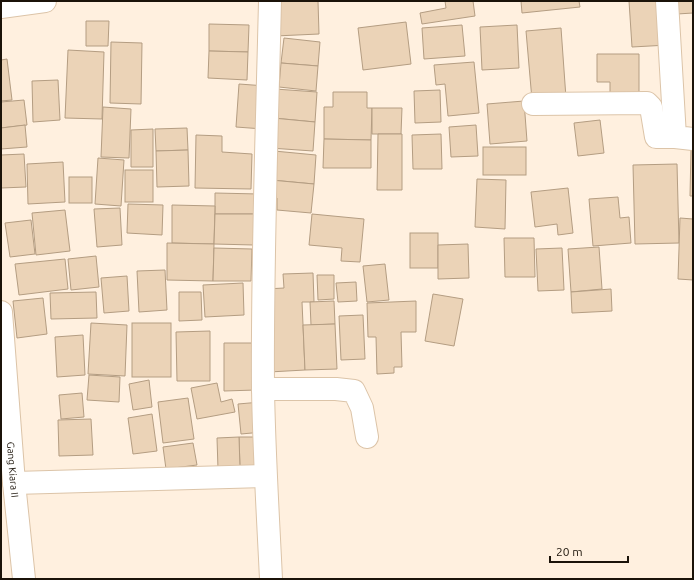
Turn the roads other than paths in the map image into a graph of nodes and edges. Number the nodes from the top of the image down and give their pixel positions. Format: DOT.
graph roads {
  1 [pos="45,1"];
  2 [pos="270,1"];
  3 [pos="667,1"];
  4 [pos="1,7"];
  5 [pos="533,104"];
  6 [pos="684,138"];
  7 [pos="1,312"];
  8 [pos="263,389"];
  9 [pos="367,437"];
  10 [pos="265,476"];
  11 [pos="14,483"];
  12 [pos="24,579"];
  13 [pos="271,579"];
  1 -- 4 [label="street"];
  2 -- 8 [label="street"];
  3 -- 6 [label="street"];
  5 -- 6 [label="street"];
  7 -- 11 [label="street, Gang Kiara II"];
  8 -- 9 [label="street"];
  8 -- 10 [label="street"];
  10 -- 11 [label="street"];
  10 -- 13 [label="street"];
  11 -- 12 [label="street, Gang Kiara II"];
}
